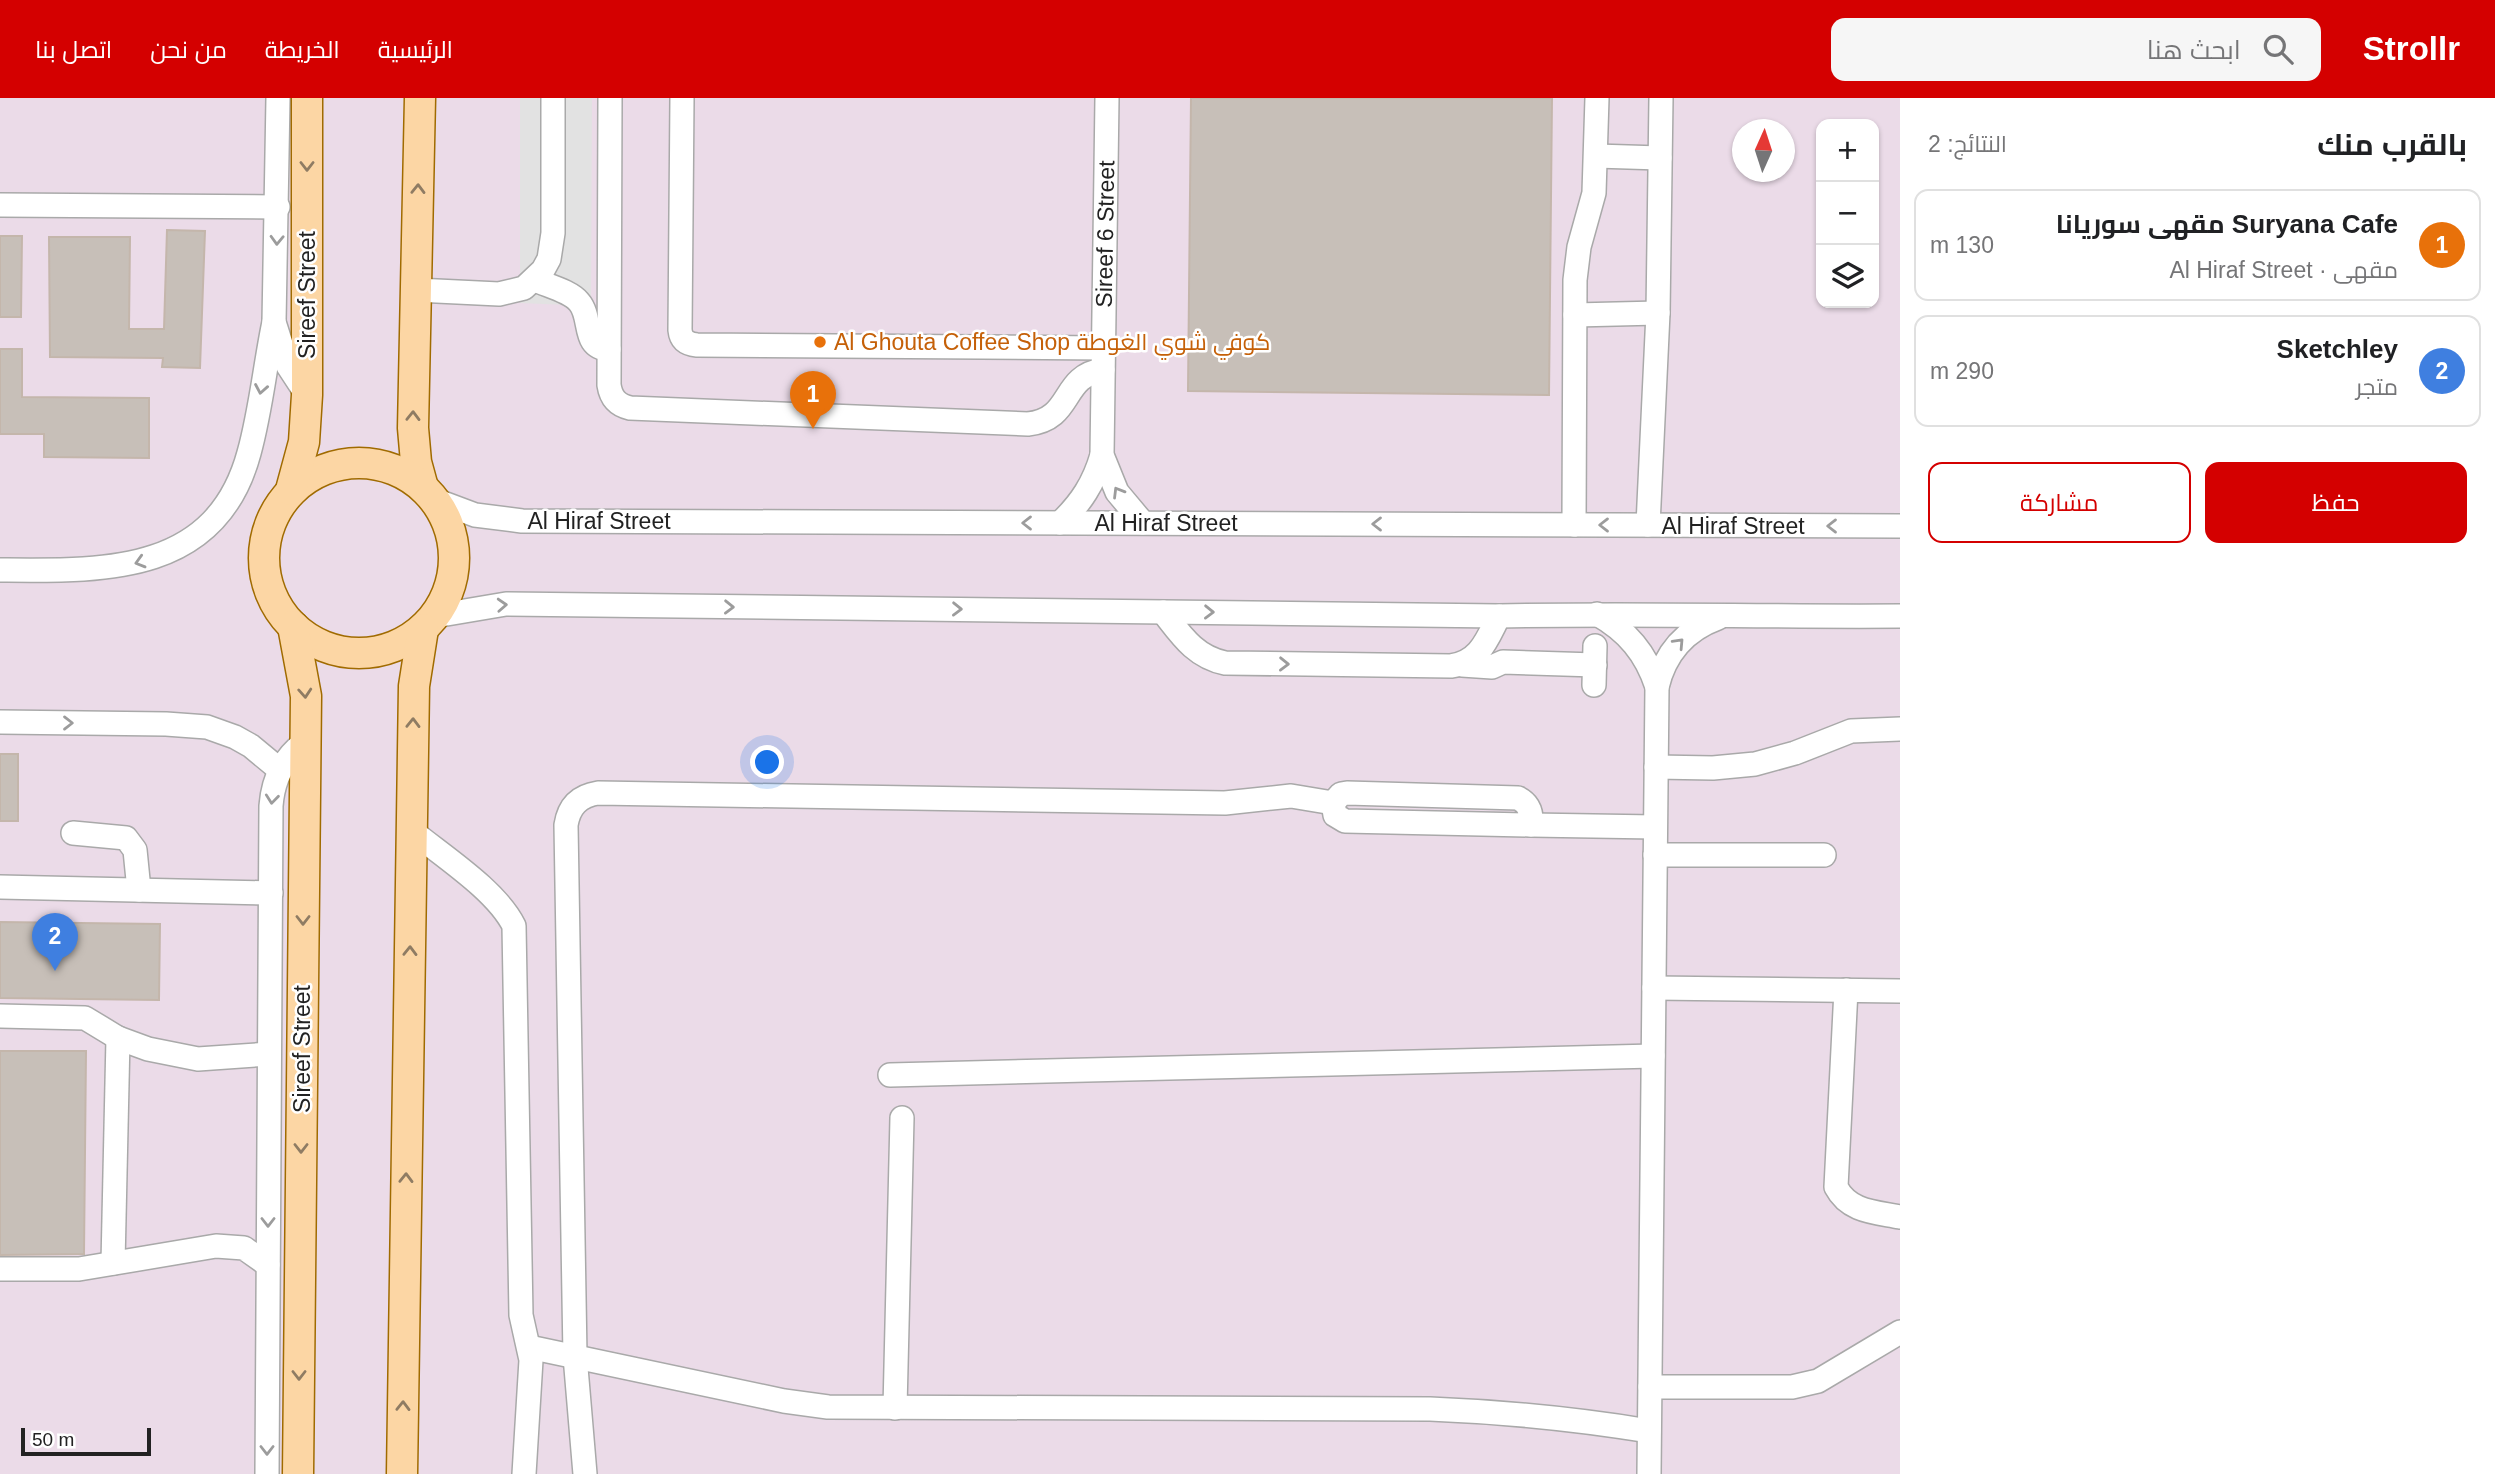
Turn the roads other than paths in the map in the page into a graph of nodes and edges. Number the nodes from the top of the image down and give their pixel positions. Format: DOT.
graph roads {
  1 [pos="278,98"];
  2 [pos="307,98"];
  3 [pos="420,98"];
  4 [pos="553,98"];
  5 [pos="610,98"];
  6 [pos="682,98"];
  7 [pos="1107,98"];
  8 [pos="1597,98"];
  9 [pos="1661,98"];
  10 [pos="1596,156"];
  11 [pos="1660,158"];
  12 [pos="0,205"];
  13 [pos="278,207"];
  14 [pos="535,280"];
  15 [pos="416,290"];
  16 [pos="1658,313"];
  17 [pos="1575,315"];
  18 [pos="274,322"];
  19 [pos="609,349"];
  20 [pos="1103,359"];
  21 [pos="307,395"];
  22 [pos="1102,455"];
  23 [pos="291,490"];
  24 [pos="429,492"];
  25 [pos="1060,523"];
  26 [pos="1143,523"];
  27 [pos="1574,525"];
  28 [pos="1648,525"];
  29 [pos="1900,526"];
  30 [pos="0,570"];
  31 [pos="1163,612"];
  32 [pos="1597,614"];
  33 [pos="1900,616"];
  34 [pos="1721,617"];
  35 [pos="429,623"];
  36 [pos="293,626"];
  37 [pos="1494,626"];
  38 [pos="1503,662"];
  39 [pos="1462,665"];
  40 [pos="1595,665"];
  41 [pos="1657,687"];
  42 [pos="0,722"];
  43 [pos="1900,729"];
  44 [pos="305,742"];
  45 [pos="1656,767"];
  46 [pos="280,770"];
  47 [pos="1655,827"];
  48 [pos="412,831"];
  49 [pos="73,833"];
  50 [pos="1655,855"];
  51 [pos="1824,855"];
  52 [pos="0,887"];
  53 [pos="139,890"];
  54 [pos="271,893"];
  55 [pos="1654,988"];
  56 [pos="1846,990"];
  57 [pos="1900,991"];
  58 [pos="0,1016"];
  59 [pos="118,1038"];
  60 [pos="270,1054"];
  61 [pos="1653,1056"];
  62 [pos="890,1076"];
  63 [pos="902,1118"];
  64 [pos="1900,1217"];
  65 [pos="113,1264"];
  66 [pos="268,1265"];
  67 [pos="0,1269"];
  68 [pos="1900,1332"];
  69 [pos="529,1347"];
  70 [pos="575,1356"];
  71 [pos="1650,1387"];
  72 [pos="895,1408"];
  73 [pos="1650,1432"];
  74 [pos="267,1474"];
  75 [pos="299,1474"];
  76 [pos="402,1474"];
  77 [pos="524,1474"];
  78 [pos="585,1474"];
  79 [pos="1649,1474"];
  1 -- 13 [label="street"];
  2 -- 21 [label="main road, Sireef Street, one-way"];
  15 -- 3 [label="main road, one-way"];
  4 -- 14 [label="street"];
  5 -- 19 [label="street"];
  6 -- 20 [label="street"];
  7 -- 20 [label="street, Sireef 6 Street"];
  8 -- 10 [label="street"];
  9 -- 11 [label="street"];
  10 -- 11 [label="street"];
  10 -- 17 [label="street"];
  11 -- 16 [label="street"];
  12 -- 13 [label="street"];
  13 -- 18 [label="street, one-way"];
  14 -- 15 [label="street"];
  14 -- 19 [label="street"];
  24 -- 15 [label="main road, one-way"];
  16 -- 17 [label="street"];
  16 -- 28 [label="street"];
  17 -- 27 [label="street"];
  18 -- 21 [label="street"];
  18 -- 30 [label="street, one-way"];
  19 -- 20 [label="street"];
  20 -- 22 [label="street, Sireef 6 Street"];
  21 -- 23 [label="main road, Sireef Street"];
  22 -- 25 [label="street, Sireef 6 Street"];
  26 -- 22 [label="street, Sireef 6 Street, one-way"];
  23 -- 24 [label="main road"];
  23 -- 36 [label="main road"];
  25 -- 24 [label="street, Al Hiraf Street, one-way"];
  24 -- 35 [label="main road"];
  25 -- 26 [label="street, Al Hiraf Street"];
  27 -- 26 [label="street, Al Hiraf Street, one-way"];
  28 -- 27 [label="street, Al Hiraf Street, one-way"];
  29 -- 28 [label="street, Al Hiraf Street, one-way"];
  35 -- 31 [label="street, one-way"];
  31 -- 37 [label="street, one-way"];
  31 -- 39 [label="street, one-way"];
  32 -- 34 [label="street"];
  32 -- 37 [label="street"];
  32 -- 41 [label="street"];
  33 -- 34 [label="street"];
  41 -- 34 [label="street, one-way"];
  35 -- 36 [label="main road"];
  48 -- 35 [label="main road, one-way"];
  36 -- 44 [label="main road, Sireef Street, one-way"];
  37 -- 38 [label="street"];
  37 -- 39 [label="street"];
  38 -- 39 [label="street"];
  38 -- 40 [label="street"];
  41 -- 45 [label="street"];
  42 -- 46 [label="street, one-way"];
  43 -- 45 [label="street"];
  44 -- 46 [label="street"];
  44 -- 75 [label="main road, Sireef Street, one-way"];
  45 -- 47 [label="street"];
  46 -- 54 [label="street, one-way"];
  47 -- 50 [label="street"];
  47 -- 70 [label="street"];
  48 -- 69 [label="street"];
  76 -- 48 [label="main road, one-way"];
  49 -- 53 [label="street"];
  50 -- 51 [label="street"];
  50 -- 55 [label="street"];
  52 -- 53 [label="street"];
  53 -- 54 [label="street"];
  54 -- 60 [label="street"];
  55 -- 56 [label="street"];
  55 -- 61 [label="street"];
  56 -- 57 [label="street"];
  56 -- 64 [label="street"];
  58 -- 59 [label="street"];
  59 -- 60 [label="street"];
  59 -- 65 [label="street"];
  60 -- 66 [label="street, one-way"];
  61 -- 62 [label="street"];
  61 -- 71 [label="street"];
  63 -- 72 [label="street"];
  65 -- 66 [label="street"];
  65 -- 67 [label="street"];
  66 -- 74 [label="street, one-way"];
  68 -- 71 [label="street"];
  69 -- 70 [label="street"];
  69 -- 77 [label="street"];
  70 -- 72 [label="street"];
  70 -- 78 [label="street"];
  71 -- 73 [label="street"];
  72 -- 73 [label="street"];
  73 -- 79 [label="street"];
}
